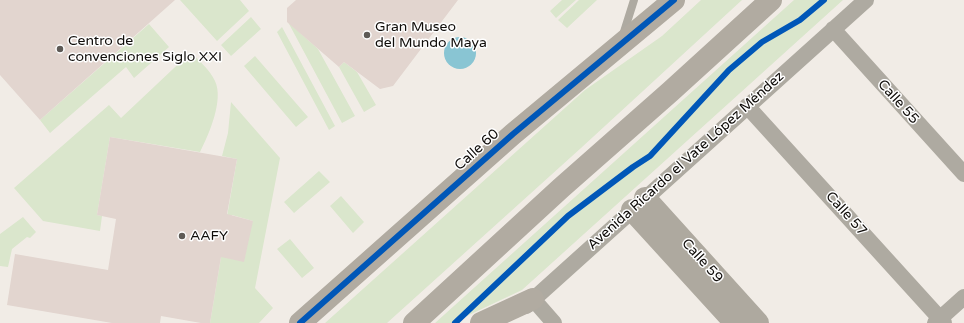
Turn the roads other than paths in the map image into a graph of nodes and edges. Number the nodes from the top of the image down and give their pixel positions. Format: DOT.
graph roads {
  1 [pos="634,0"];
  2 [pos="674,0"];
  3 [pos="771,0"];
  4 [pos="866,0"];
  5 [pos="833,29"];
  6 [pos="619,45"];
  7 [pos="747,106"];
  8 [pos="964,174"];
  9 [pos="639,204"];
  10 [pos="964,297"];
  11 [pos="533,299"];
  12 [pos="940,321"];
  13 [pos="300,323"];
  14 [pos="414,323"];
  15 [pos="481,323"];
  16 [pos="507,323"];
  17 [pos="554,323"];
  18 [pos="735,323"];
  19 [pos="758,323"];
  1 -- 6 [label="lane"];
  2 -- 6 [label="main road, Calle 60"];
  3 -- 14 [label="main road"];
  4 -- 5 [label="street, Avenida Ricardo el Vate López Méndez"];
  5 -- 7 [label="street, Avenida Ricardo el Vate López Méndez"];
  5 -- 8 [label="street, Calle 55"];
  6 -- 13 [label="main road, Calle 60"];
  7 -- 9 [label="street, Avenida Ricardo el Vate López Méndez"];
  7 -- 12 [label="street, Calle 57"];
  9 -- 11 [label="street, Avenida Ricardo el Vate López Méndez"];
  9 -- 18 [label="street, Calle 59"];
  9 -- 19 [label="street, Calle 59"];
  10 -- 12 [label="street"];
  11 -- 15 [label="main road"];
  11 -- 16 [label="street, Avenida Ricardo el Vate López Méndez"];
  11 -- 17 [label="street"];
}
